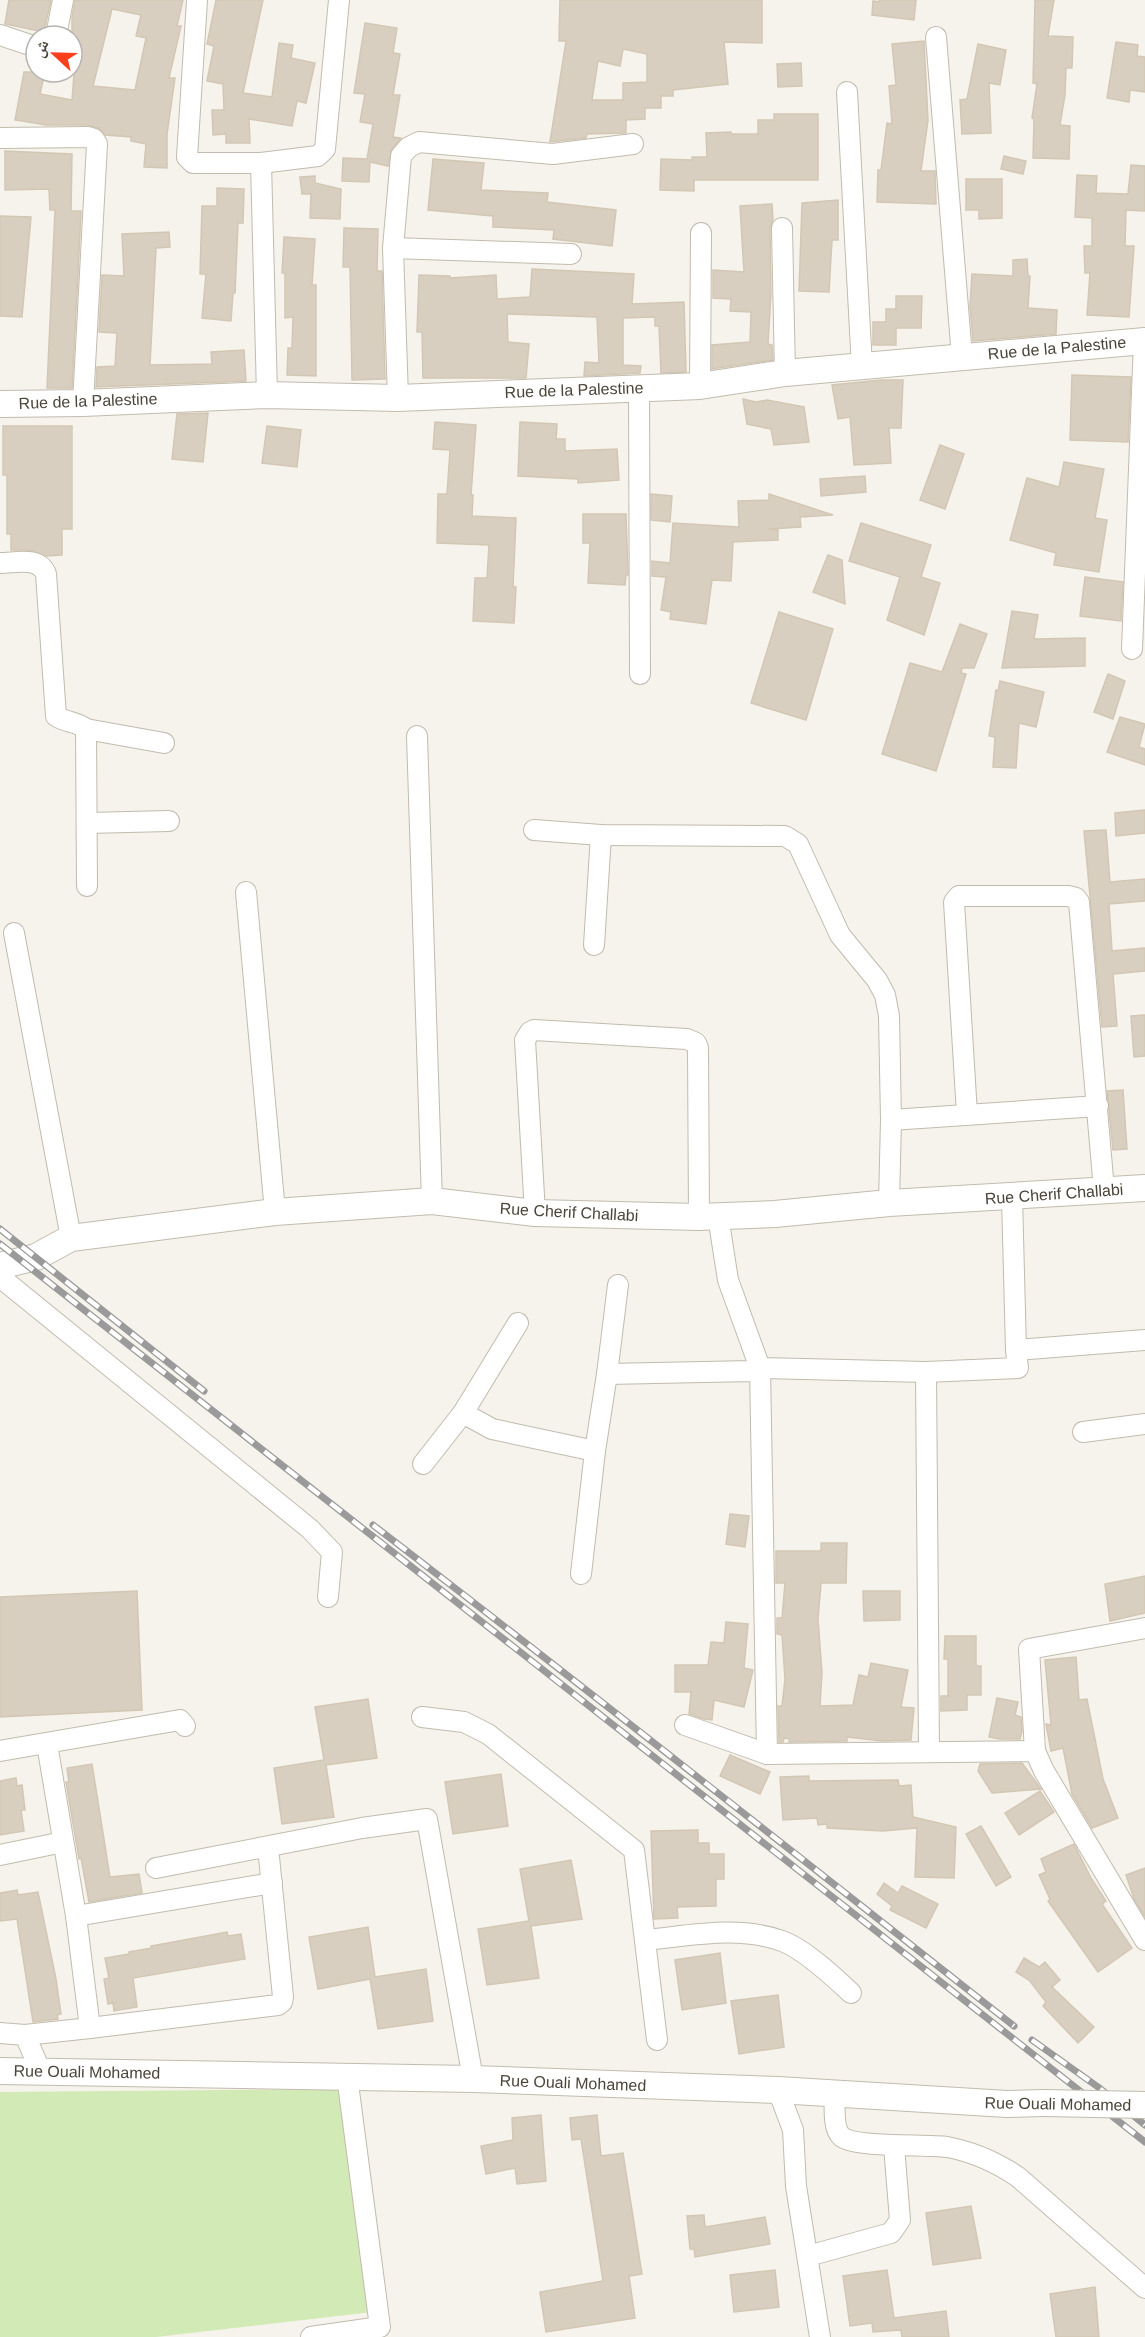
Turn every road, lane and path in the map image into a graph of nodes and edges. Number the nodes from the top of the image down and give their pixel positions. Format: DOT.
graph roads {
  1 [pos="63,0"];
  2 [pos="197,0"];
  3 [pos="339,0"];
  4 [pos="58,24"];
  5 [pos="0,35"];
  6 [pos="936,37"];
  7 [pos="24,43"];
  8 [pos="847,92"];
  9 [pos="0,138"];
  10 [pos="633,144"];
  11 [pos="261,163"];
  12 [pos="782,228"];
  13 [pos="701,232"];
  14 [pos="393,248"];
  15 [pos="571,254"];
  16 [pos="1144,341"];
  17 [pos="962,357"];
  18 [pos="862,367"];
  19 [pos="785,373"];
  20 [pos="700,386"];
  21 [pos="639,387"];
  22 [pos="267,395"];
  23 [pos="398,398"];
  24 [pos="83,403"];
  25 [pos="0,404"];
  26 [pos="0,563"];
  27 [pos="1132,649"];
  28 [pos="640,675"];
  29 [pos="86,729"];
  30 [pos="417,736"];
  31 [pos="164,743"];
  32 [pos="169,821"];
  33 [pos="87,823"];
  34 [pos="534,830"];
  35 [pos="601,835"];
  36 [pos="87,886"];
  37 [pos="246,892"];
  38 [pos="14,933"];
  39 [pos="594,945"];
  40 [pos="1098,1106"];
  41 [pos="967,1114"];
  42 [pos="891,1119"];
  43 [pos="1145,1188"];
  44 [pos="1104,1190"];
  45 [pos="1012,1197"];
  46 [pos="432,1201"];
  47 [pos="889,1203"];
  48 [pos="275,1212"];
  49 [pos="535,1213"];
  50 [pos="708,1217"];
  51 [pos="71,1238"];
  52 [pos="0,1266"];
  53 [pos="0,1277"];
  54 [pos="618,1285"];
  55 [pos="518,1323"];
  56 [pos="1145,1340"];
  57 [pos="1016,1350"];
  58 [pos="760,1368"];
  59 [pos="926,1372"];
  60 [pos="607,1374"];
  61 [pos="463,1413"];
  62 [pos="1145,1424"];
  63 [pos="1083,1432"];
  64 [pos="595,1451"];
  65 [pos="423,1464"];
  66 [pos="581,1574"];
  67 [pos="328,1597"];
  68 [pos="1145,1628"];
  69 [pos="422,1717"];
  70 [pos="685,1725"];
  71 [pos="185,1726"];
  72 [pos="47,1744"];
  73 [pos="0,1751"];
  74 [pos="929,1751"];
  75 [pos="1035,1751"];
  76 [pos="767,1754"];
  77 [pos="63,1842"];
  78 [pos="268,1847"];
  79 [pos="0,1855"];
  80 [pos="156,1868"];
  81 [pos="272,1883"];
  82 [pos="76,1916"];
  83 [pos="645,1940"];
  84 [pos="1145,1940"];
  85 [pos="851,1993"];
  86 [pos="90,2028"];
  87 [pos="0,2033"];
  88 [pos="25,2035"];
  89 [pos="657,2040"];
  90 [pos="40,2070"];
  91 [pos="0,2071"];
  92 [pos="347,2076"];
  93 [pos="473,2079"];
  94 [pos="778,2090"];
  95 [pos="835,2093"];
  96 [pos="1145,2105"];
  97 [pos="894,2146"];
  98 [pos="808,2256"];
  99 [pos="1145,2288"];
  100 [pos="334,2336"];
  101 [pos="311,2337"];
  102 [pos="820,2337"];
  1 -- 4 [label="street"];
  2 -- 11 [label="street"];
  3 -- 11 [label="street"];
  5 -- 7 [label="street"];
  6 -- 17 [label="street"];
  8 -- 18 [label="street"];
  9 -- 24 [label="street"];
  10 -- 14 [label="street"];
  11 -- 22 [label="street"];
  12 -- 19 [label="street"];
  13 -- 20 [label="street"];
  14 -- 15 [label="street"];
  14 -- 23 [label="street"];
  16 -- 17 [label="street, Rue de la Palestine"];
  16 -- 27 [label="street"];
  17 -- 18 [label="street, Rue de la Palestine"];
  18 -- 19 [label="street, Rue de la Palestine"];
  19 -- 20 [label="street, Rue de la Palestine"];
  20 -- 21 [label="street, Rue de la Palestine"];
  21 -- 23 [label="street, Rue de la Palestine"];
  21 -- 28 [label="street"];
  22 -- 23 [label="street, Rue de la Palestine"];
  22 -- 24 [label="street, Rue de la Palestine"];
  24 -- 25 [label="street, Rue de la Palestine"];
  26 -- 29 [label="street"];
  29 -- 31 [label="street"];
  29 -- 33 [label="street"];
  30 -- 46 [label="street"];
  32 -- 33 [label="street"];
  33 -- 36 [label="street"];
  34 -- 35 [label="street"];
  35 -- 39 [label="street"];
  35 -- 42 [label="street"];
  37 -- 48 [label="street"];
  38 -- 51 [label="street"];
  40 -- 41 [label="street"];
  40 -- 41 [label="street"];
  40 -- 44 [label="street"];
  41 -- 42 [label="street"];
  42 -- 47 [label="street"];
  43 -- 44 [label="street, Rue Cherif Challabi"];
  44 -- 45 [label="street, Rue Cherif Challabi"];
  45 -- 47 [label="street, Rue Cherif Challabi"];
  45 -- 57 [label="street"];
  46 -- 48 [label="street, Rue Cherif Challabi"];
  46 -- 49 [label="street, Rue Cherif Challabi"];
  47 -- 50 [label="street, Rue Cherif Challabi"];
  48 -- 51 [label="street, Rue Cherif Challabi"];
  49 -- 50 [label="street, Rue Cherif Challabi"];
  49 -- 50 [label="street"];
  50 -- 58 [label="street"];
  51 -- 52 [label="street, Rue Cherif Challabi"];
  53 -- 67 [label="street"];
  54 -- 60 [label="street"];
  55 -- 61 [label="street"];
  56 -- 57 [label="street"];
  57 -- 59 [label="street"];
  58 -- 59 [label="street"];
  58 -- 60 [label="street"];
  58 -- 76 [label="street"];
  59 -- 74 [label="street"];
  60 -- 64 [label="street"];
  61 -- 64 [label="street"];
  61 -- 65 [label="street"];
  62 -- 63 [label="street"];
  64 -- 66 [label="street"];
  68 -- 75 [label="street"];
  69 -- 83 [label="street"];
  70 -- 76 [label="street"];
  71 -- 72 [label="street"];
  72 -- 73 [label="street"];
  72 -- 77 [label="street"];
  74 -- 75 [label="street"];
  74 -- 76 [label="street"];
  75 -- 84 [label="street"];
  77 -- 79 [label="street"];
  77 -- 82 [label="street"];
  78 -- 80 [label="street"];
  78 -- 81 [label="street"];
  78 -- 93 [label="street"];
  81 -- 82 [label="street"];
  81 -- 86 [label="street"];
  82 -- 86 [label="street"];
  83 -- 85 [label="street"];
  83 -- 89 [label="street"];
  86 -- 88 [label="street"];
  87 -- 88 [label="street"];
  88 -- 90 [label="street"];
  90 -- 91 [label="street, Rue Ouali Mohamed"];
  90 -- 92 [label="street, Rue Ouali Mohamed"];
  92 -- 93 [label="street, Rue Ouali Mohamed"];
  92 -- 100 [label="street"];
  93 -- 94 [label="street, Rue Ouali Mohamed"];
  94 -- 95 [label="street, Rue Ouali Mohamed"];
  94 -- 98 [label="street"];
  95 -- 96 [label="street, Rue Ouali Mohamed, bridge"];
  95 -- 97 [label="street"];
  97 -- 98 [label="street"];
  97 -- 99 [label="street"];
  98 -- 102 [label="street"];
  100 -- 101 [label="street"];
}
